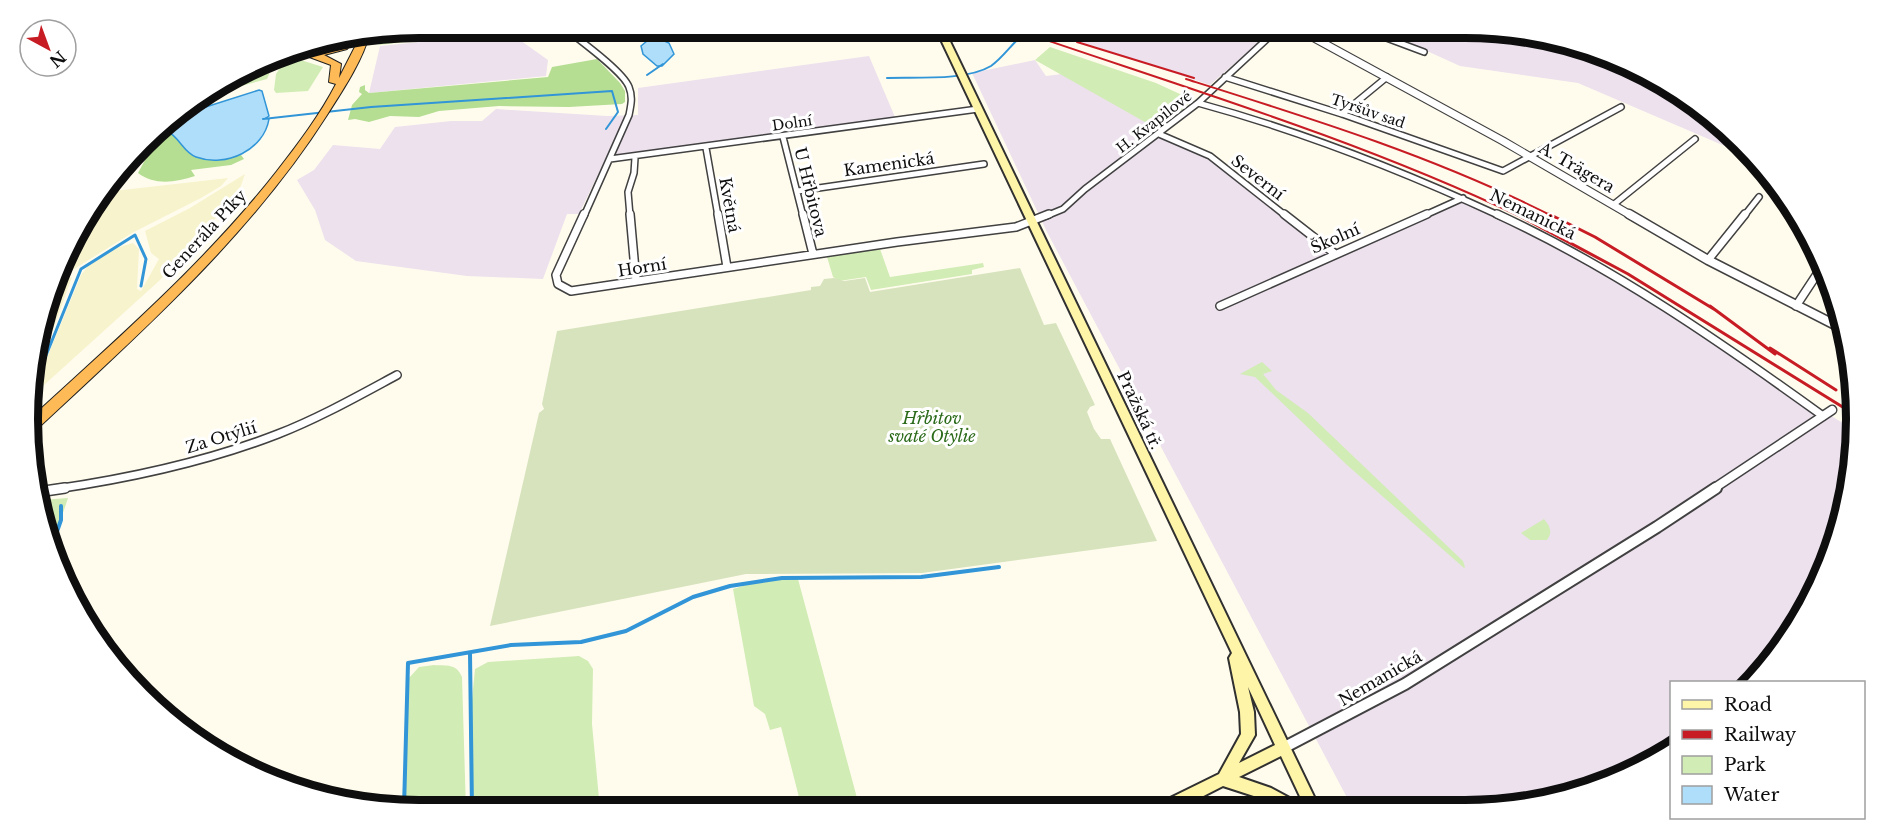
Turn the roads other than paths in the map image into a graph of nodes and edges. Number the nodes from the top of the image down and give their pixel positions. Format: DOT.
graph roads {
  1 [pos="576,38"];
  2 [pos="944,38"];
  3 [pos="1268,38"];
  4 [pos="1314,38"];
  5 [pos="1386,38"];
  6 [pos="361,42"];
  7 [pos="354,43"];
  8 [pos="346,45"];
  9 [pos="1424,52"];
  10 [pos="312,54"];
  11 [pos="1225,77"];
  12 [pos="1387,77"];
  13 [pos="334,82"];
  14 [pos="1198,103"];
  15 [pos="325,105"];
  16 [pos="1621,107"];
  17 [pos="978,109"];
  18 [pos="1342,114"];
  19 [pos="312,124"];
  20 [pos="1159,134"];
  21 [pos="783,137"];
  22 [pos="1695,139"];
  23 [pos="706,147"];
  24 [pos="1530,157"];
  25 [pos="634,158"];
  26 [pos="610,159"];
  27 [pos="984,164"];
  28 [pos="798,191"];
  29 [pos="1759,197"];
  30 [pos="1463,198"];
  31 [pos="1614,205"];
  32 [pos="1032,222"];
  33 [pos="1334,253"];
  34 [pos="813,254"];
  35 [pos="1708,260"];
  36 [pos="727,267"];
  37 [pos="1817,275"];
  38 [pos="636,281"];
  39 [pos="1220,306"];
  40 [pos="1796,306"];
  41 [pos="1834,325"];
  42 [pos="397,375"];
  43 [pos="38,409"];
  44 [pos="1828,413"];
  45 [pos="38,419"];
  46 [pos="45,491"];
  47 [pos="1232,643"];
  48 [pos="1284,748"];
  49 [pos="1223,779"];
  50 [pos="1181,800"];
  51 [pos="1279,800"];
  52 [pos="1309,800"];
  1 -- 26 [label="street, Horní"];
  2 -- 17 [label="main road, Pražská tř."];
  3 -- 11 [label="street, H. Kvapilové"];
  4 -- 12 [label="street, A. Trägera"];
  5 -- 9 [label="street"];
  6 -- 15 [label="highway, Generála Píky"];
  7 -- 13 [label="highway, Generála Píky"];
  8 -- 10 [label="highway"];
  10 -- 13 [label="highway"];
  11 -- 14 [label="street, H. Kvapilové"];
  11 -- 18 [label="street, Tyršův sad"];
  12 -- 18 [label="street"];
  12 -- 24 [label="street, A. Trägera"];
  13 -- 15 [label="highway, Generála Píky"];
  14 -- 20 [label="street, H. Kvapilové"];
  14 -- 30 [label="street, Nemanická"];
  15 -- 19 [label="highway, Generála Píky"];
  16 -- 24 [label="street"];
  17 -- 21 [label="street, Dolní"];
  17 -- 32 [label="main road, Pražská tř."];
  18 -- 24 [label="street, Tyršův sad"];
  19 -- 43 [label="highway, Generála Píky"];
  19 -- 45 [label="highway, Generála Píky"];
  20 -- 32 [label="street, H. Kvapilové"];
  20 -- 33 [label="street, Severní"];
  21 -- 23 [label="street, Dolní"];
  21 -- 28 [label="street, U Hřbitova"];
  22 -- 31 [label="street"];
  23 -- 25 [label="street, Dolní"];
  23 -- 36 [label="street, Květná"];
  24 -- 31 [label="street, A. Trägera"];
  25 -- 26 [label="street, Dolní"];
  25 -- 38 [label="street"];
  26 -- 38 [label="street, Horní"];
  27 -- 28 [label="street, Kamenická"];
  28 -- 34 [label="street, U Hřbitova"];
  29 -- 35 [label="street"];
  30 -- 33 [label="street, Školní"];
  30 -- 44 [label="street, Nemanická"];
  31 -- 35 [label="street, A. Trägera"];
  32 -- 34 [label="street, Horní"];
  32 -- 47 [label="main road, Pražská tř."];
  33 -- 39 [label="street, Školní"];
  34 -- 36 [label="street, Horní"];
  35 -- 40 [label="street, A. Trägera"];
  36 -- 38 [label="street, Horní"];
  37 -- 40 [label="street"];
  40 -- 41 [label="street, A. Trägera"];
  42 -- 46 [label="street, Za Otýlií"];
  44 -- 48 [label="street, Nemanická"];
  47 -- 48 [label="main road, Pražská tř."];
  47 -- 49 [label="main road"];
  48 -- 49 [label="main road"];
  48 -- 52 [label="main road, Pražská tř."];
  49 -- 50 [label="main road"];
  49 -- 51 [label="main road"];
}
